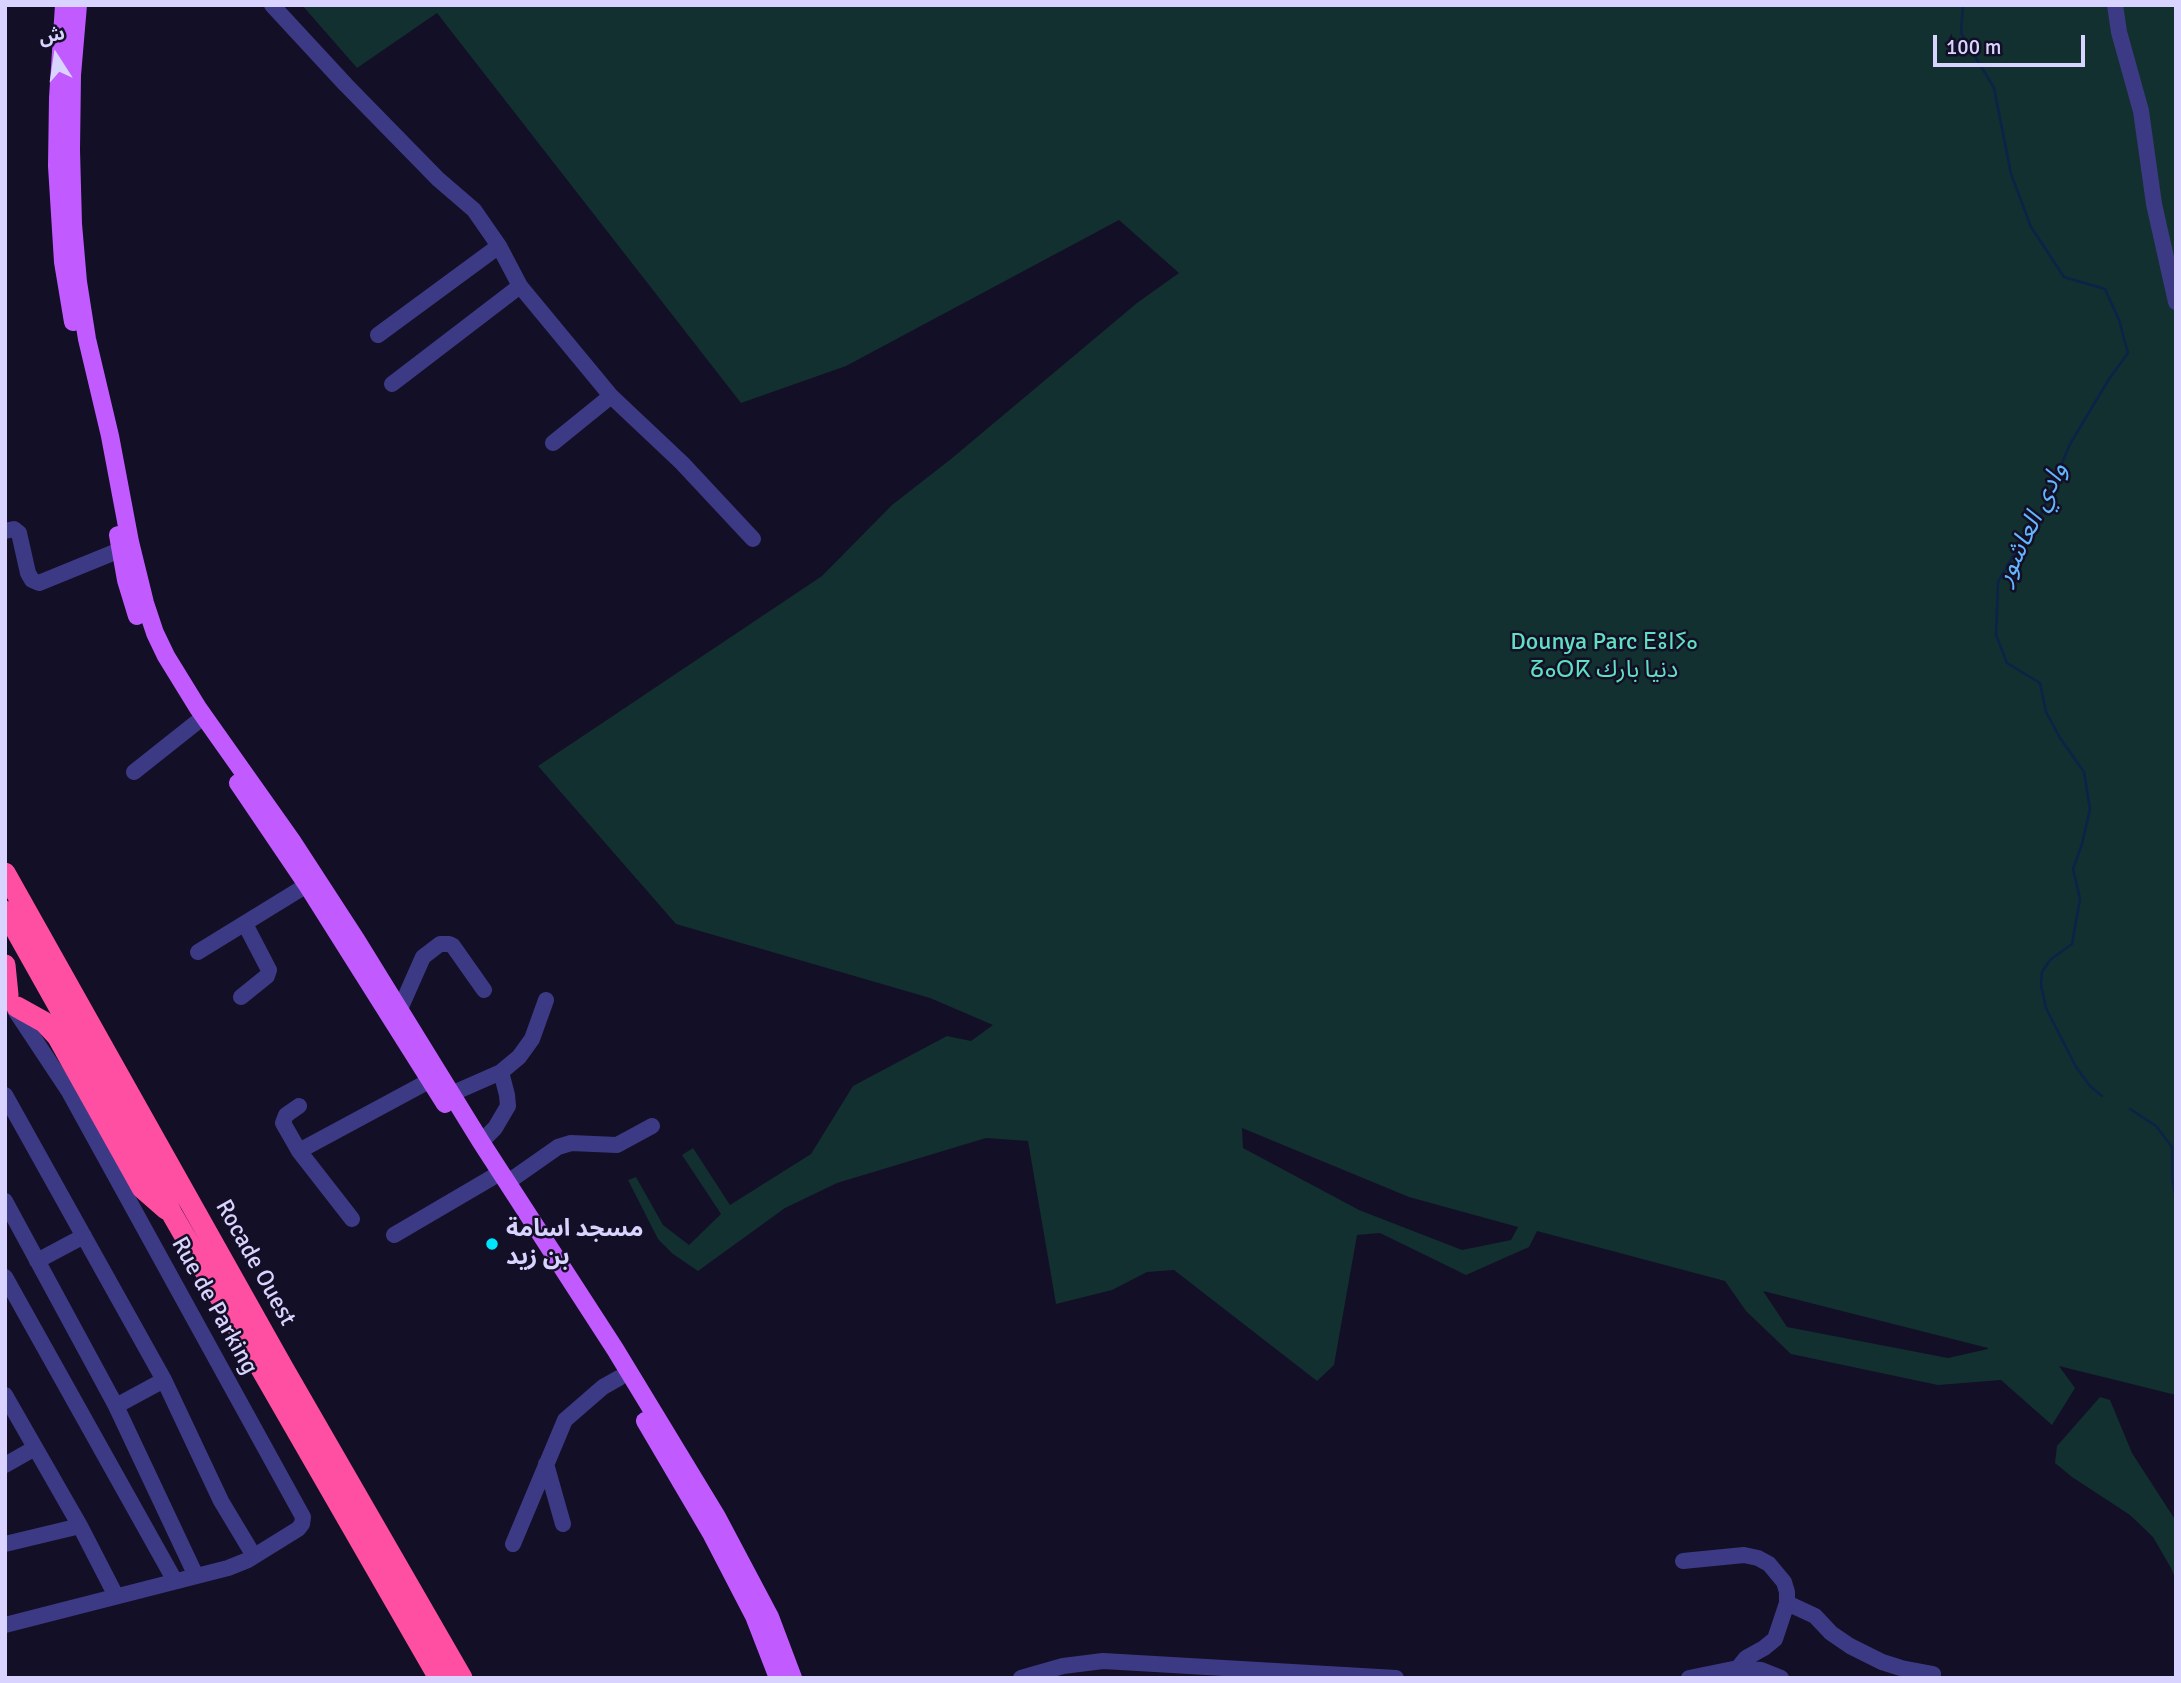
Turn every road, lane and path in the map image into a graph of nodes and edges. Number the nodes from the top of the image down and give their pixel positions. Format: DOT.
graph roads {
  1 [pos="64,5"];
  2 [pos="78,5"];
  3 [pos="272,5"];
  4 [pos="2115,5"];
  5 [pos="499,246"];
  6 [pos="520,286"];
  7 [pos="2176,302"];
  8 [pos="379,335"];
  9 [pos="392,384"];
  10 [pos="611,397"];
  11 [pos="553,443"];
  12 [pos="5,531"];
  13 [pos="753,539"];
  14 [pos="120,550"];
  15 [pos="197,722"];
  16 [pos="134,772"];
  17 [pos="5,873"];
  18 [pos="307,885"];
  19 [pos="5,911"];
  20 [pos="246,924"];
  21 [pos="198,952"];
  22 [pos="5,965"];
  23 [pos="484,990"];
  24 [pos="241,997"];
  25 [pos="546,1000"];
  26 [pos="10,1004"];
  27 [pos="400,1009"];
  28 [pos="501,1072"];
  29 [pos="429,1081"];
  30 [pos="451,1094"];
  31 [pos="5,1095"];
  32 [pos="299,1106"];
  33 [pos="652,1126"];
  34 [pos="481,1142"];
  35 [pos="299,1151"];
  36 [pos="500,1180"];
  37 [pos="5,1201"];
  38 [pos="518,1207"];
  39 [pos="172,1214"];
  40 [pos="352,1219"];
  41 [pos="394,1235"];
  42 [pos="84,1236"];
  43 [pos="37,1261"];
  44 [pos="5,1278"];
  45 [pos="619,1378"];
  46 [pos="164,1380"];
  47 [pos="5,1395"];
  48 [pos="116,1406"];
  49 [pos="35,1448"];
  50 [pos="546,1464"];
  51 [pos="5,1465"];
  52 [pos="563,1524"];
  53 [pos="80,1525"];
  54 [pos="5,1544"];
  55 [pos="513,1545"];
  56 [pos="254,1556"];
  57 [pos="1683,1561"];
  58 [pos="195,1576"];
  59 [pos="175,1581"];
  60 [pos="116,1596"];
  61 [pos="1787,1603"];
  62 [pos="5,1625"];
  63 [pos="1738,1668"];
  64 [pos="1933,1674"];
  65 [pos="439,1678"];
  66 [pos="462,1678"];
  67 [pos="778,1678"];
  68 [pos="793,1678"];
  69 [pos="1021,1678"];
  70 [pos="1396,1678"];
  71 [pos="1689,1678"];
  72 [pos="1782,1678"];
  1 -- 14 [label="main road"];
  2 -- 27 [label="main road"];
  3 -- 5 [label="street"];
  4 -- 7 [label="street"];
  5 -- 6 [label="street"];
  5 -- 8 [label="street"];
  6 -- 9 [label="street"];
  6 -- 10 [label="street"];
  10 -- 11 [label="street"];
  10 -- 13 [label="street"];
  12 -- 14 [label="street"];
  14 -- 15 [label="main road"];
  15 -- 16 [label="street"];
  15 -- 18 [label="main road"];
  17 -- 66 [label="highway, Rocade Ouest"];
  18 -- 20 [label="street"];
  18 -- 29 [label="main road"];
  19 -- 39 [label="highway, Rocade Ouest"];
  20 -- 21 [label="street"];
  20 -- 24 [label="street"];
  22 -- 26 [label="highway"];
  23 -- 27 [label="street"];
  25 -- 28 [label="street"];
  26 -- 39 [label="highway"];
  26 -- 56 [label="street, Rue de Parking"];
  27 -- 30 [label="main road"];
  28 -- 30 [label="street"];
  28 -- 34 [label="street"];
  29 -- 35 [label="street"];
  29 -- 36 [label="main road"];
  30 -- 34 [label="main road"];
  31 -- 42 [label="street"];
  32 -- 35 [label="street"];
  33 -- 36 [label="street"];
  34 -- 36 [label="main road"];
  35 -- 40 [label="street"];
  36 -- 38 [label="main road"];
  36 -- 41 [label="street"];
  37 -- 43 [label="street"];
  38 -- 45 [label="main road"];
  38 -- 68 [label="main road"];
  39 -- 65 [label="highway, Rocade Ouest"];
  42 -- 43 [label="street"];
  42 -- 46 [label="street"];
  43 -- 48 [label="street"];
  44 -- 59 [label="street"];
  45 -- 50 [label="street"];
  45 -- 67 [label="main road"];
  46 -- 48 [label="street"];
  46 -- 56 [label="street"];
  47 -- 49 [label="street"];
  48 -- 58 [label="street"];
  49 -- 51 [label="street"];
  49 -- 53 [label="street"];
  50 -- 52 [label="street"];
  50 -- 55 [label="street"];
  53 -- 54 [label="street"];
  53 -- 60 [label="street"];
  56 -- 58 [label="street, Rue de Parking"];
  57 -- 61 [label="street"];
  58 -- 59 [label="street, Rue de Parking"];
  59 -- 60 [label="street, Rue de Parking"];
  60 -- 62 [label="street, Rue de Parking"];
  61 -- 63 [label="street"];
  61 -- 64 [label="street"];
  63 -- 71 [label="street"];
  63 -- 72 [label="street"];
  69 -- 70 [label="street"];
}
